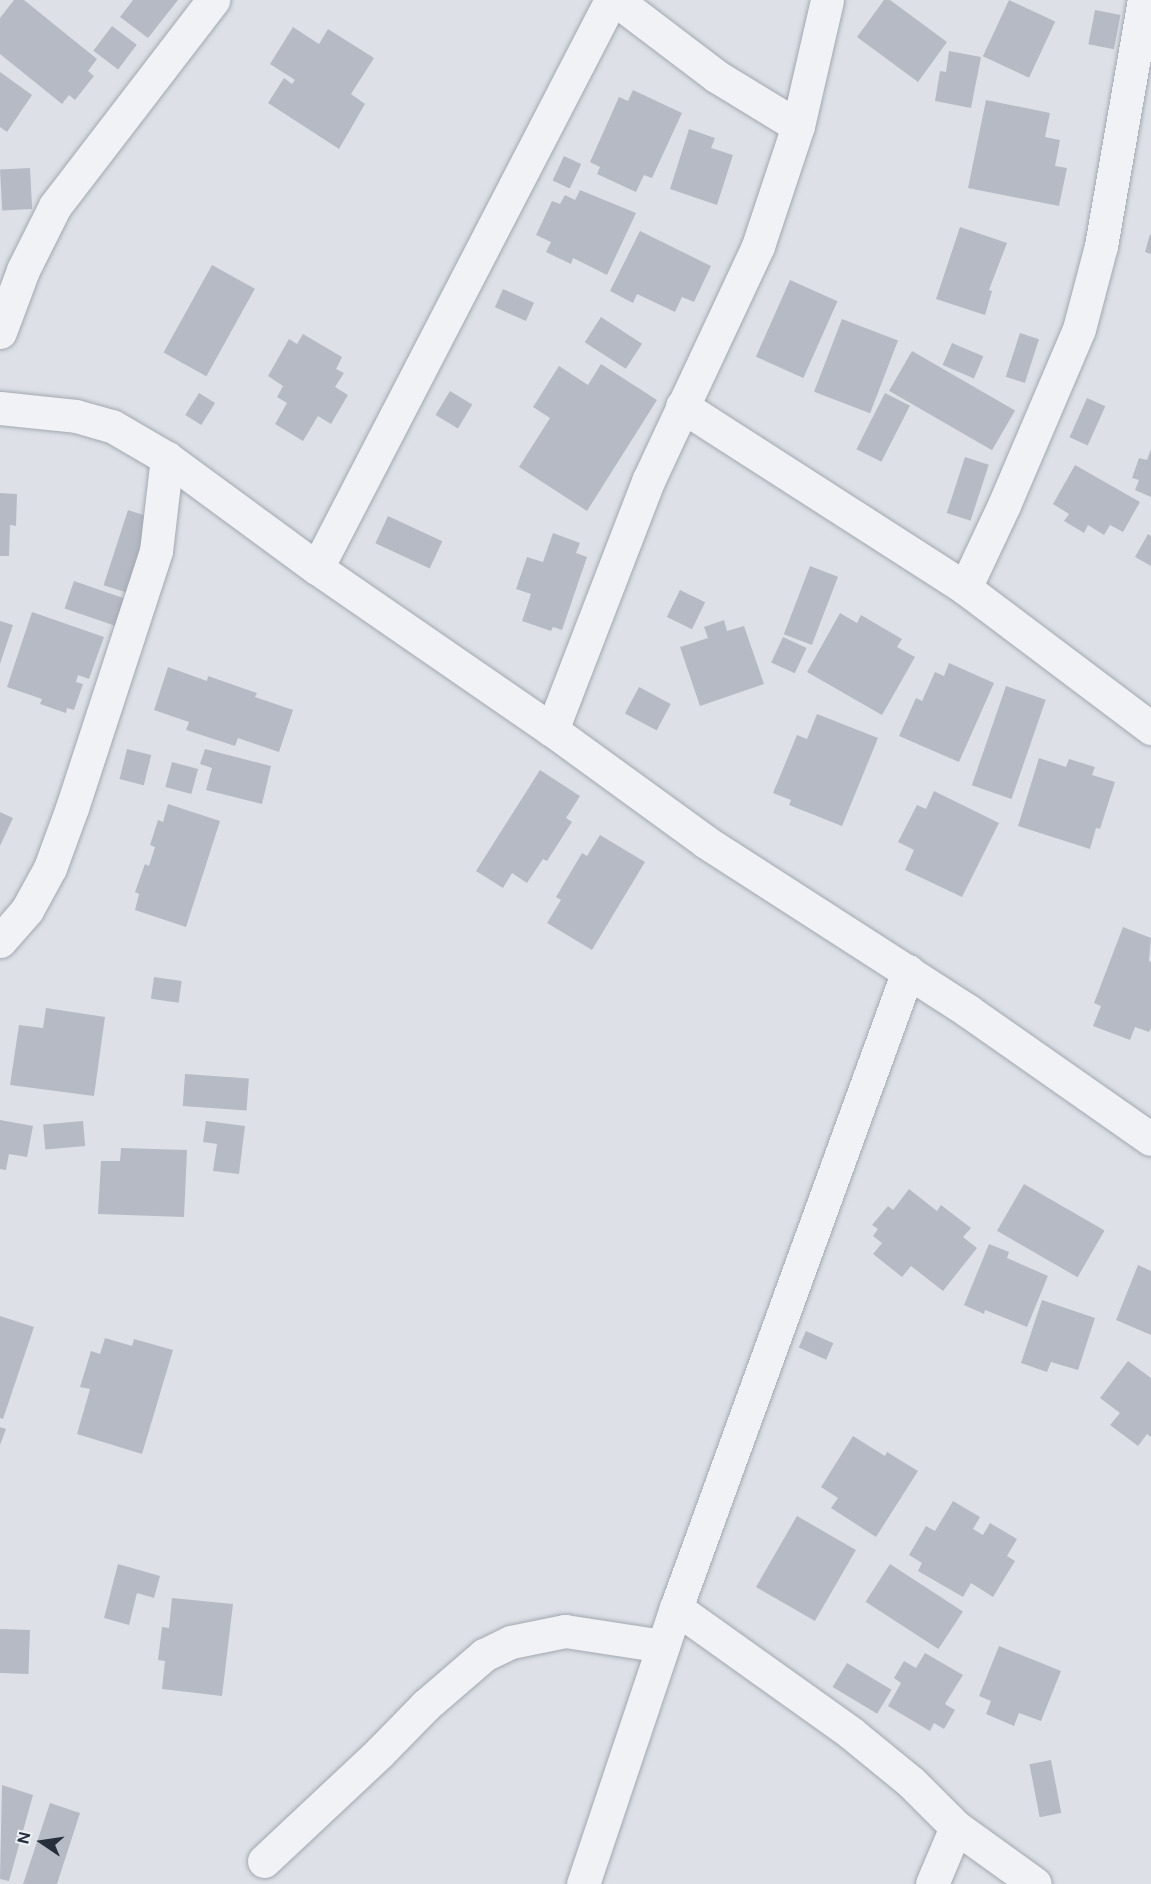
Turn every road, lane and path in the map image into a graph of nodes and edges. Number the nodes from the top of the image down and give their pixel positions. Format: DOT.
graph roads {
  1 [pos="213,0"];
  2 [pos="611,0"];
  3 [pos="616,0"];
  4 [pos="826,0"];
  5 [pos="1144,0"];
  6 [pos="798,126"];
  7 [pos="0,332"];
  8 [pos="682,406"];
  9 [pos="0,408"];
  10 [pos="167,458"];
  11 [pos="317,568"];
  12 [pos="965,588"];
  13 [pos="1151,728"];
  14 [pos="552,730"];
  15 [pos="0,941"];
  16 [pos="908,971"];
  17 [pos="1151,1139"];
  18 [pos="676,1608"];
  19 [pos="663,1646"];
  20 [pos="956,1827"];
  21 [pos="264,1861"];
  22 [pos="583,1884"];
  23 [pos="932,1884"];
  24 [pos="1035,1884"];
  1 -- 7 [label="street"];
  2 -- 11 [label="street"];
  3 -- 6 [label="street"];
  4 -- 6 [label="street"];
  5 -- 12 [label="street"];
  6 -- 8 [label="street"];
  8 -- 12 [label="street"];
  8 -- 14 [label="street"];
  9 -- 10 [label="street"];
  10 -- 11 [label="street"];
  10 -- 15 [label="street"];
  11 -- 14 [label="street"];
  12 -- 13 [label="street"];
  14 -- 16 [label="street"];
  16 -- 17 [label="street"];
  16 -- 18 [label="street"];
  18 -- 19 [label="street"];
  18 -- 20 [label="street"];
  19 -- 21 [label="street"];
  19 -- 22 [label="street"];
  20 -- 23 [label="street"];
  20 -- 24 [label="street"];
}
